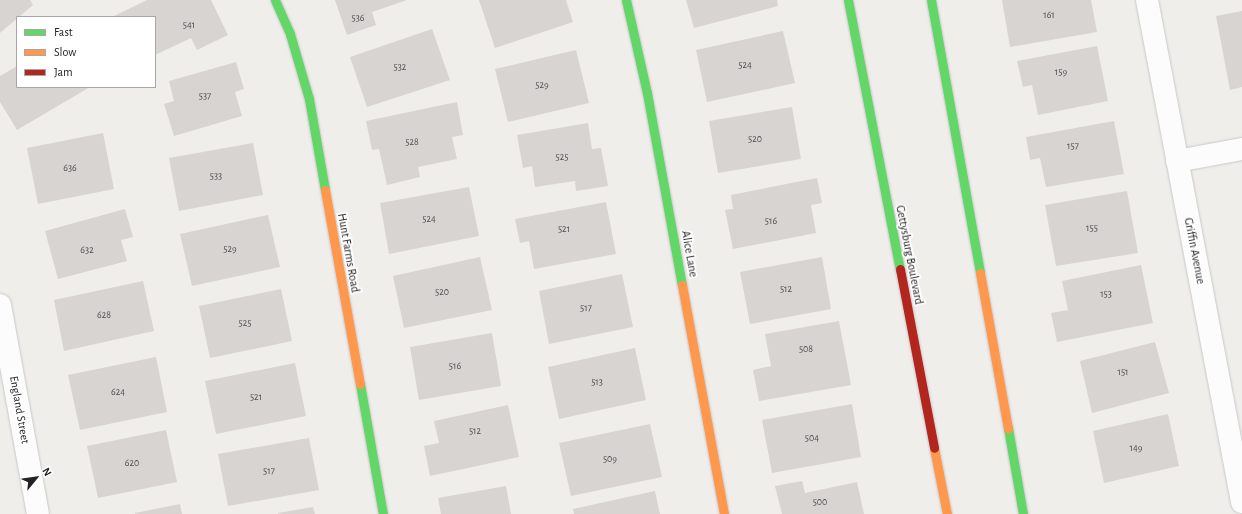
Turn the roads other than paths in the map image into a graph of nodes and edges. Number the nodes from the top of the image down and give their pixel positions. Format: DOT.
graph roads {
  1 [pos="275,0"];
  2 [pos="626,0"];
  3 [pos="848,0"];
  4 [pos="931,0"];
  5 [pos="1147,0"];
  6 [pos="1242,149"];
  7 [pos="1177,162"];
  8 [pos="0,305"];
  9 [pos="1242,502"];
  10 [pos="38,514"];
  11 [pos="383,514"];
  12 [pos="724,514"];
  13 [pos="947,514"];
  14 [pos="1024,514"];
  1 -- 11 [label="street, Hunt Farms Road"];
  2 -- 12 [label="street, Alice Lane"];
  3 -- 13 [label="street, Gettysburg Boulevard"];
  4 -- 14 [label="street"];
  5 -- 7 [label="street, Griffin Avenue"];
  6 -- 7 [label="street"];
  7 -- 9 [label="street, Griffin Avenue"];
  8 -- 10 [label="street, England Street"];
}
